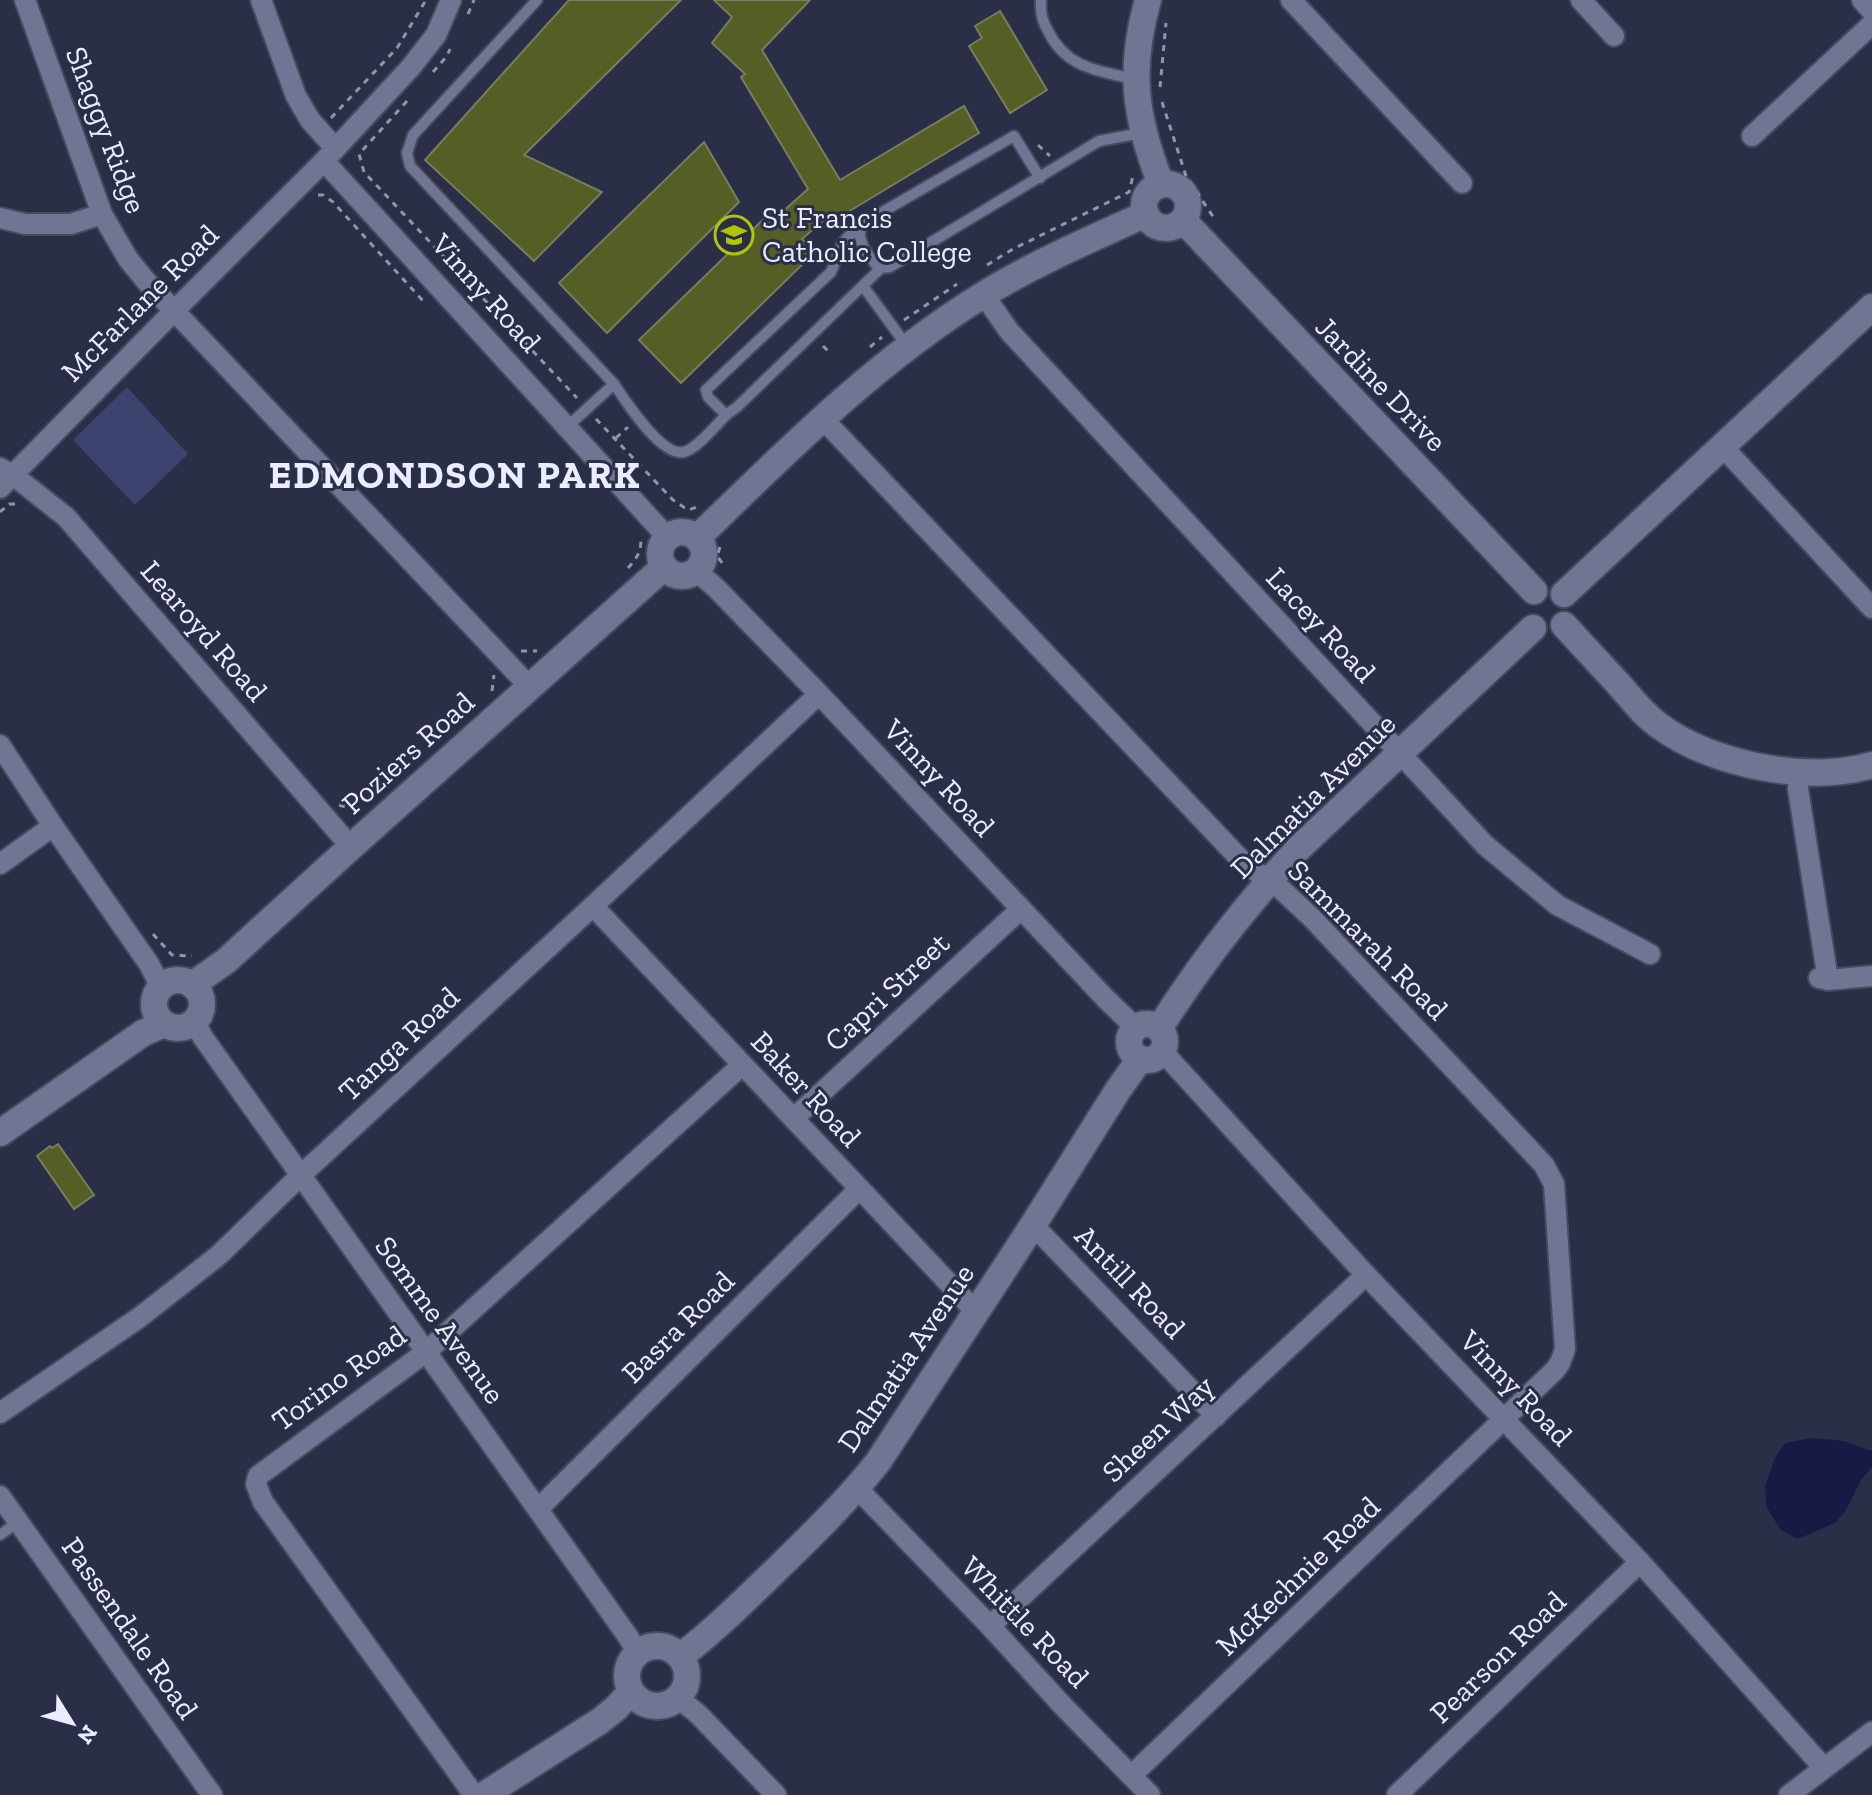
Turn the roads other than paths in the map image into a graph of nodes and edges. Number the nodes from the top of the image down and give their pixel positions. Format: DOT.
graph roads {
  1 [pos="25,0"];
  2 [pos="261,0"];
  3 [pos="451,0"];
  4 [pos="537,0"];
  5 [pos="1041,0"];
  6 [pos="1148,0"];
  7 [pos="1291,0"];
  8 [pos="1581,0"];
  9 [pos="1862,0"];
  10 [pos="1872,11"];
  11 [pos="1872,24"];
  12 [pos="1614,36"];
  13 [pos="1136,80"];
  14 [pos="1134,134"];
  15 [pos="1752,136"];
  16 [pos="330,155"];
  17 [pos="1040,178"];
  18 [pos="1462,183"];
  19 [pos="1161,184"];
  20 [pos="102,214"];
  21 [pos="1146,214"];
  22 [pos="0,218"];
  23 [pos="1183,220"];
  24 [pos="859,228"];
  25 [pos="881,268"];
  26 [pos="863,286"];
  27 [pos="973,288"];
  28 [pos="1871,308"];
  29 [pos="174,311"];
  30 [pos="901,338"];
  31 [pos="614,384"];
  32 [pos="726,415"];
  33 [pos="822,418"];
  34 [pos="567,427"];
  35 [pos="1722,446"];
  36 [pos="4,477"];
  37 [pos="668,538"];
  38 [pos="709,540"];
  39 [pos="664,567"];
  40 [pos="696,571"];
  41 [pos="1534,591"];
  42 [pos="1564,594"];
  43 [pos="1872,608"];
  44 [pos="1564,625"];
  45 [pos="1533,628"];
  46 [pos="530,687"];
  47 [pos="819,694"];
  48 [pos="0,745"];
  49 [pos="1399,754"];
  50 [pos="1872,765"];
  51 [pos="1799,773"];
  52 [pos="53,826"];
  53 [pos="351,847"];
  54 [pos="0,864"];
  55 [pos="1269,881"];
  56 [pos="593,906"];
  57 [pos="1021,909"];
  58 [pos="1650,954"];
  59 [pos="1872,976"];
  60 [pos="192,985"];
  61 [pos="161,987"];
  62 [pos="195,1021"];
  63 [pos="164,1024"];
  64 [pos="1150,1042"];
  65 [pos="742,1065"];
  66 [pos="794,1118"];
  67 [pos="0,1133"];
  68 [pos="300,1176"];
  69 [pos="859,1189"];
  70 [pos="1033,1225"];
  71 [pos="1366,1275"];
  72 [pos="976,1312"];
  73 [pos="426,1352"];
  74 [pos="0,1413"];
  75 [pos="1216,1416"];
  76 [pos="1505,1419"];
  77 [pos="857,1488"];
  78 [pos="0,1496"];
  79 [pos="539,1508"];
  80 [pos="18,1522"];
  81 [pos="0,1535"];
  82 [pos="1640,1562"];
  83 [pos="990,1626"];
  84 [pos="637,1653"];
  85 [pos="681,1656"];
  86 [pos="631,1692"];
  87 [pos="678,1698"];
  88 [pos="1872,1732"];
  89 [pos="1824,1768"];
  90 [pos="1132,1775"];
  91 [pos="212,1795"];
  92 [pos="474,1795"];
  93 [pos="484,1795"];
  94 [pos="776,1795"];
  95 [pos="1150,1795"];
  96 [pos="1397,1795"];
  97 [pos="1789,1795"];
  1 -- 20 [label="street, Shaggy Ridge"];
  2 -- 16 [label="street, Vinny Road"];
  3 -- 16 [label="street, McFarlane Road"];
  4 -- 31 [label="lane"];
  5 -- 13 [label="lane"];
  6 -- 13 [label="street"];
  7 -- 18 [label="street"];
  8 -- 12 [label="street"];
  9 -- 10 [label="street"];
  11 -- 15 [label="street"];
  13 -- 14 [label="street"];
  14 -- 17 [label="lane"];
  14 -- 19 [label="street"];
  16 -- 29 [label="street, McFarlane Road"];
  16 -- 34 [label="street, Vinny Road"];
  17 -- 24 [label="lane"];
  17 -- 25 [label="lane"];
  19 -- 21 [label="street"];
  19 -- 23 [label="street"];
  20 -- 22 [label="street"];
  20 -- 29 [label="street, Shaggy Ridge"];
  21 -- 23 [label="street"];
  21 -- 27 [label="street"];
  23 -- 41 [label="street, Jardine Drive"];
  24 -- 25 [label="lane"];
  24 -- 32 [label="lane"];
  25 -- 26 [label="lane"];
  26 -- 30 [label="lane"];
  26 -- 32 [label="lane"];
  27 -- 30 [label="street"];
  27 -- 49 [label="street, Lacey Road"];
  28 -- 35 [label="street"];
  29 -- 36 [label="street, McFarlane Road"];
  29 -- 46 [label="street, Shaggy Ridge"];
  30 -- 33 [label="street"];
  31 -- 32 [label="lane"];
  31 -- 34 [label="lane"];
  33 -- 38 [label="street"];
  33 -- 55 [label="street, Sammarah Road"];
  34 -- 37 [label="street, Vinny Road"];
  35 -- 42 [label="street"];
  35 -- 43 [label="street"];
  36 -- 53 [label="street, Learoyd Road"];
  37 -- 38 [label="street"];
  37 -- 39 [label="street"];
  38 -- 40 [label="street"];
  39 -- 40 [label="street"];
  39 -- 46 [label="street, Poziers Road"];
  40 -- 47 [label="street, Vinny Road"];
  41 -- 42 [label="street"];
  41 -- 45 [label="street"];
  42 -- 44 [label="street"];
  44 -- 45 [label="street"];
  44 -- 51 [label="street"];
  45 -- 49 [label="street, Dalmatia Avenue"];
  46 -- 53 [label="street, Poziers Road"];
  47 -- 56 [label="street, Tanga Road"];
  47 -- 57 [label="street, Vinny Road"];
  48 -- 52 [label="street"];
  49 -- 55 [label="street, Dalmatia Avenue"];
  49 -- 58 [label="street, Lacey Road"];
  50 -- 51 [label="street"];
  51 -- 59 [label="street"];
  52 -- 54 [label="street"];
  52 -- 61 [label="street"];
  53 -- 60 [label="street, Poziers Road"];
  55 -- 64 [label="street, Dalmatia Avenue"];
  55 -- 76 [label="street, Sammarah Road"];
  56 -- 65 [label="street, Baker Road"];
  56 -- 68 [label="street, Tanga Road"];
  57 -- 64 [label="street, Vinny Road"];
  57 -- 66 [label="street, Capri Street"];
  60 -- 61 [label="street"];
  60 -- 62 [label="street"];
  61 -- 63 [label="street"];
  62 -- 63 [label="street"];
  62 -- 68 [label="street, Somme Avenue"];
  63 -- 67 [label="street"];
  64 -- 70 [label="street, Dalmatia Avenue"];
  64 -- 71 [label="street, Vinny Road"];
  65 -- 66 [label="street, Baker Road"];
  65 -- 73 [label="street, Torino Road"];
  66 -- 69 [label="street, Baker Road"];
  68 -- 73 [label="street, Somme Avenue"];
  68 -- 74 [label="street, Tanga Road"];
  69 -- 72 [label="street, Baker Road"];
  69 -- 79 [label="street, Basra Road"];
  70 -- 72 [label="street, Dalmatia Avenue"];
  70 -- 75 [label="street, Antill Road"];
  71 -- 75 [label="street, Sheen Way"];
  71 -- 76 [label="street, Vinny Road"];
  72 -- 77 [label="street, Dalmatia Avenue"];
  73 -- 79 [label="street, Somme Avenue"];
  73 -- 92 [label="street, Torino Road"];
  75 -- 83 [label="street, Sheen Way"];
  76 -- 82 [label="street, Vinny Road"];
  76 -- 90 [label="street, McKechnie Road"];
  77 -- 83 [label="street, Whittle Road"];
  77 -- 85 [label="street, Dalmatia Avenue"];
  78 -- 80 [label="street, Passendale Road"];
  79 -- 84 [label="street, Somme Avenue"];
  80 -- 81 [label="lane"];
  80 -- 91 [label="street, Passendale Road"];
  82 -- 89 [label="street, Vinny Road"];
  82 -- 96 [label="street, Pearson Road"];
  83 -- 90 [label="street, Whittle Road"];
  84 -- 85 [label="street"];
  84 -- 86 [label="street"];
  85 -- 87 [label="street"];
  86 -- 87 [label="street"];
  86 -- 93 [label="street"];
  87 -- 94 [label="street"];
  88 -- 89 [label="street"];
  89 -- 97 [label="street"];
  90 -- 95 [label="street, Whittle Road"];
}
